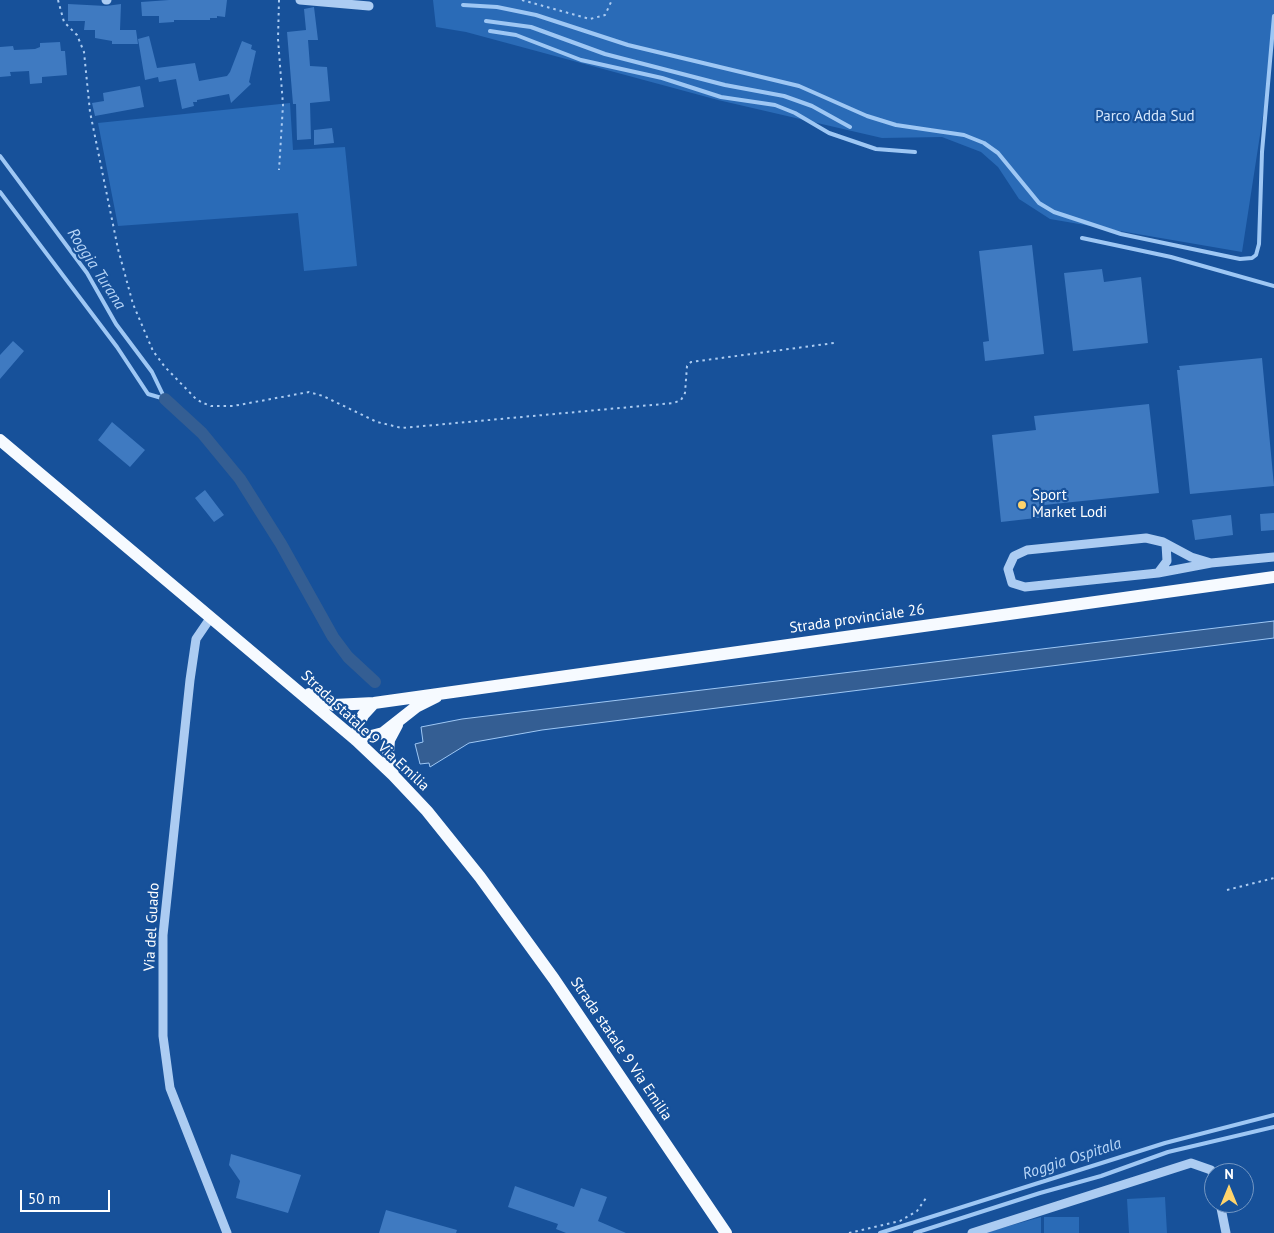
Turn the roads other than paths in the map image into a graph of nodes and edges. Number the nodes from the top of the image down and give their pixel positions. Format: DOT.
graph roads {
  1 [pos="300,0"];
  2 [pos="369,6"];
  3 [pos="0,440"];
  4 [pos="1166,544"];
  5 [pos="1274,557"];
  6 [pos="1212,563"];
  7 [pos="1158,573"];
  8 [pos="1274,577"];
  9 [pos="211,617"];
  10 [pos="285,680"];
  11 [pos="444,693"];
  12 [pos="374,703"];
  13 [pos="400,719"];
  14 [pos="356,740"];
  15 [pos="393,774"];
  16 [pos="1204,1168"];
  17 [pos="1222,1213"];
  18 [pos="228,1233"];
  19 [pos="726,1233"];
  20 [pos="972,1233"];
  21 [pos="1226,1233"];
  1 -- 2 [label="street"];
  3 -- 9 [label="main road, Strada statale 9 Via Emilia"];
  4 -- 6 [label="street"];
  4 -- 7 [label="street"];
  4 -- 7 [label="street"];
  5 -- 6 [label="street"];
  6 -- 7 [label="street"];
  8 -- 11 [label="main road, Strada provinciale 26"];
  9 -- 10 [label="main road, Strada statale 9 Via Emilia"];
  9 -- 18 [label="street, Via del Guado"];
  10 -- 12 [label="main road, Strada provinciale 26"];
  10 -- 14 [label="main road, Strada statale 9 Via Emilia"];
  11 -- 12 [label="main road, Strada provinciale 26"];
  11 -- 13 [label="main road, Strada provinciale 26"];
  12 -- 14 [label="main road"];
  13 -- 14 [label="main road, Strada provinciale 26"];
  13 -- 15 [label="main road, Strada provinciale 26"];
  14 -- 15 [label="main road, Strada statale 9 Via Emilia"];
  15 -- 19 [label="main road, Strada statale 9 Via Emilia"];
  16 -- 20 [label="street"];
  17 -- 21 [label="street"];
}
